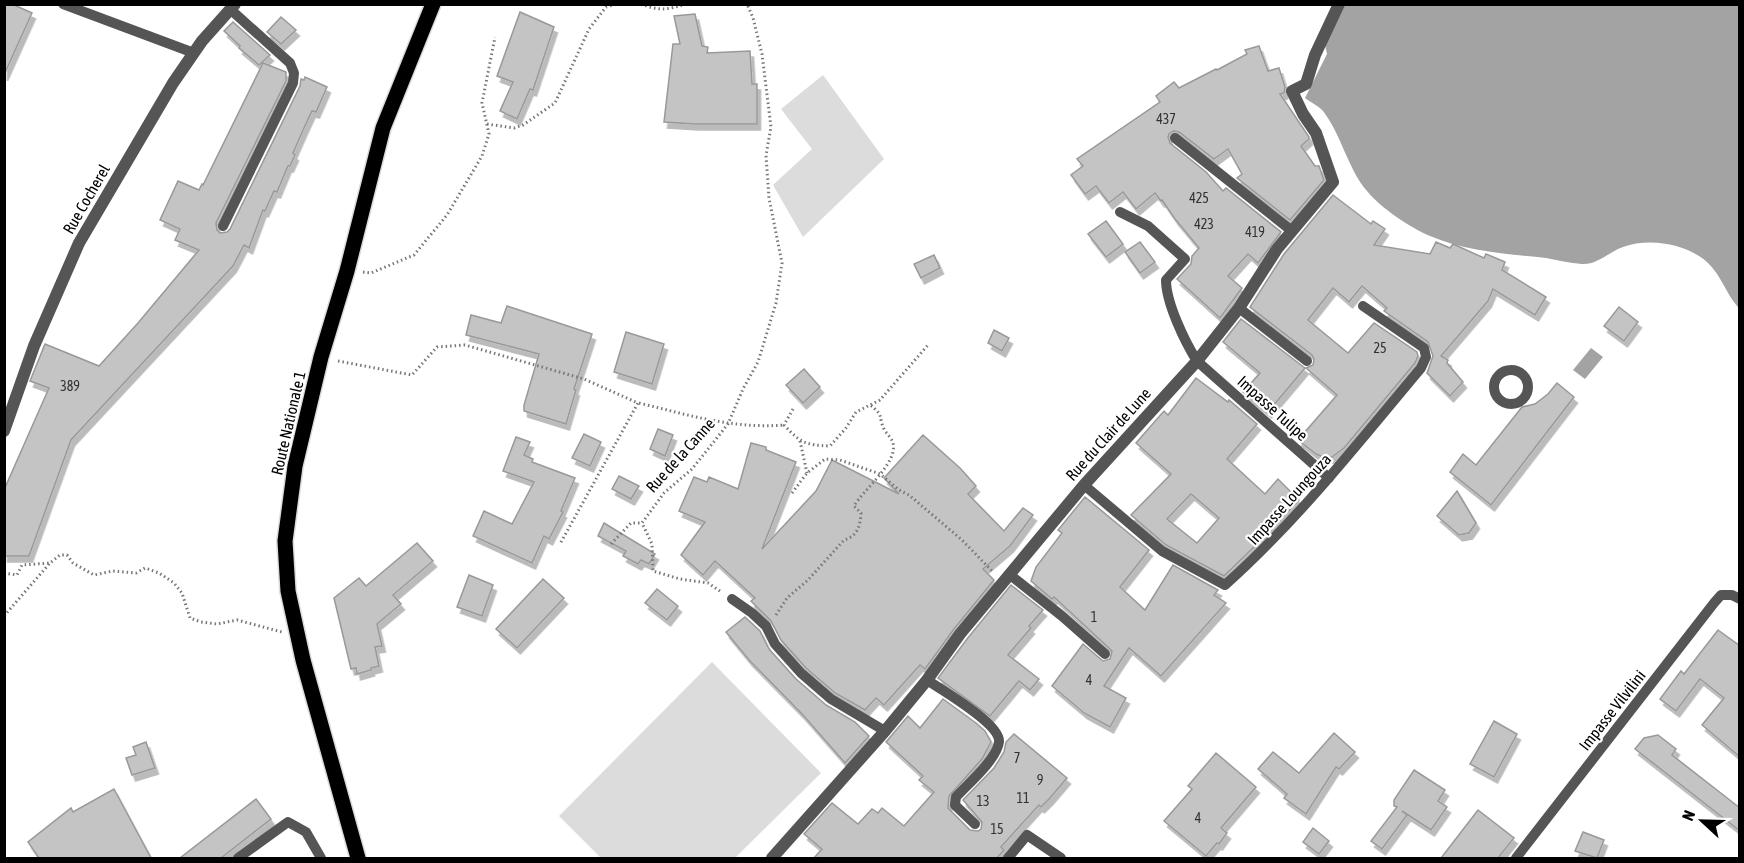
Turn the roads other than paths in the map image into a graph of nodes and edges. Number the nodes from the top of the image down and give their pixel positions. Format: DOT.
graph roads {
  1 [pos="63,4"];
  2 [pos="433,4"];
  3 [pos="1339,4"];
  4 [pos="233,7"];
  5 [pos="194,53"];
  6 [pos="1174,138"];
  7 [pos="1120,212"];
  8 [pos="223,226"];
  9 [pos="1292,231"];
  10 [pos="1363,306"];
  11 [pos="1239,308"];
  12 [pos="1197,360"];
  13 [pos="1307,361"];
  14 [pos="4,431"];
  15 [pos="1329,478"];
  16 [pos="1084,485"];
  17 [pos="1006,578"];
  18 [pos="732,599"];
  19 [pos="1740,599"];
  20 [pos="1105,654"];
  21 [pos="927,680"];
  22 [pos="885,731"];
  23 [pos="975,824"];
  24 [pos="238,858"];
  25 [pos="321,858"];
  26 [pos="358,858"];
  27 [pos="772,858"];
  28 [pos="1008,858"];
  29 [pos="1061,858"];
  30 [pos="1516,858"];
  1 -- 5 [label="lane"];
  2 -- 26 [label="main road, Route Nationale 1"];
  3 -- 9 [label="street, Rue du Clair de Lune"];
  4 -- 5 [label="street, Rue Cocherel"];
  4 -- 8 [label="lane"];
  5 -- 14 [label="street, Rue Cocherel"];
  6 -- 9 [label="lane"];
  7 -- 12 [label="lane, Impasse Tulipe"];
  9 -- 11 [label="street, Rue du Clair de Lune"];
  10 -- 15 [label="lane, Impasse Loungouza"];
  11 -- 12 [label="street, Rue du Clair de Lune"];
  11 -- 13 [label="lane"];
  12 -- 15 [label="lane, Impasse Tulipe"];
  12 -- 16 [label="street, Rue du Clair de Lune"];
  15 -- 16 [label="lane, Impasse Loungouza"];
  16 -- 17 [label="street, Rue du Clair de Lune"];
  17 -- 20 [label="lane"];
  17 -- 21 [label="street, Rue du Clair de Lune"];
  18 -- 22 [label="lane"];
  19 -- 30 [label="lane, Impasse Vilvilini"];
  21 -- 22 [label="street, Rue du Clair de Lune"];
  21 -- 23 [label="lane"];
  22 -- 27 [label="street, Rue du Clair de Lune"];
  24 -- 25 [label="lane"];
  28 -- 29 [label="lane"];
}
